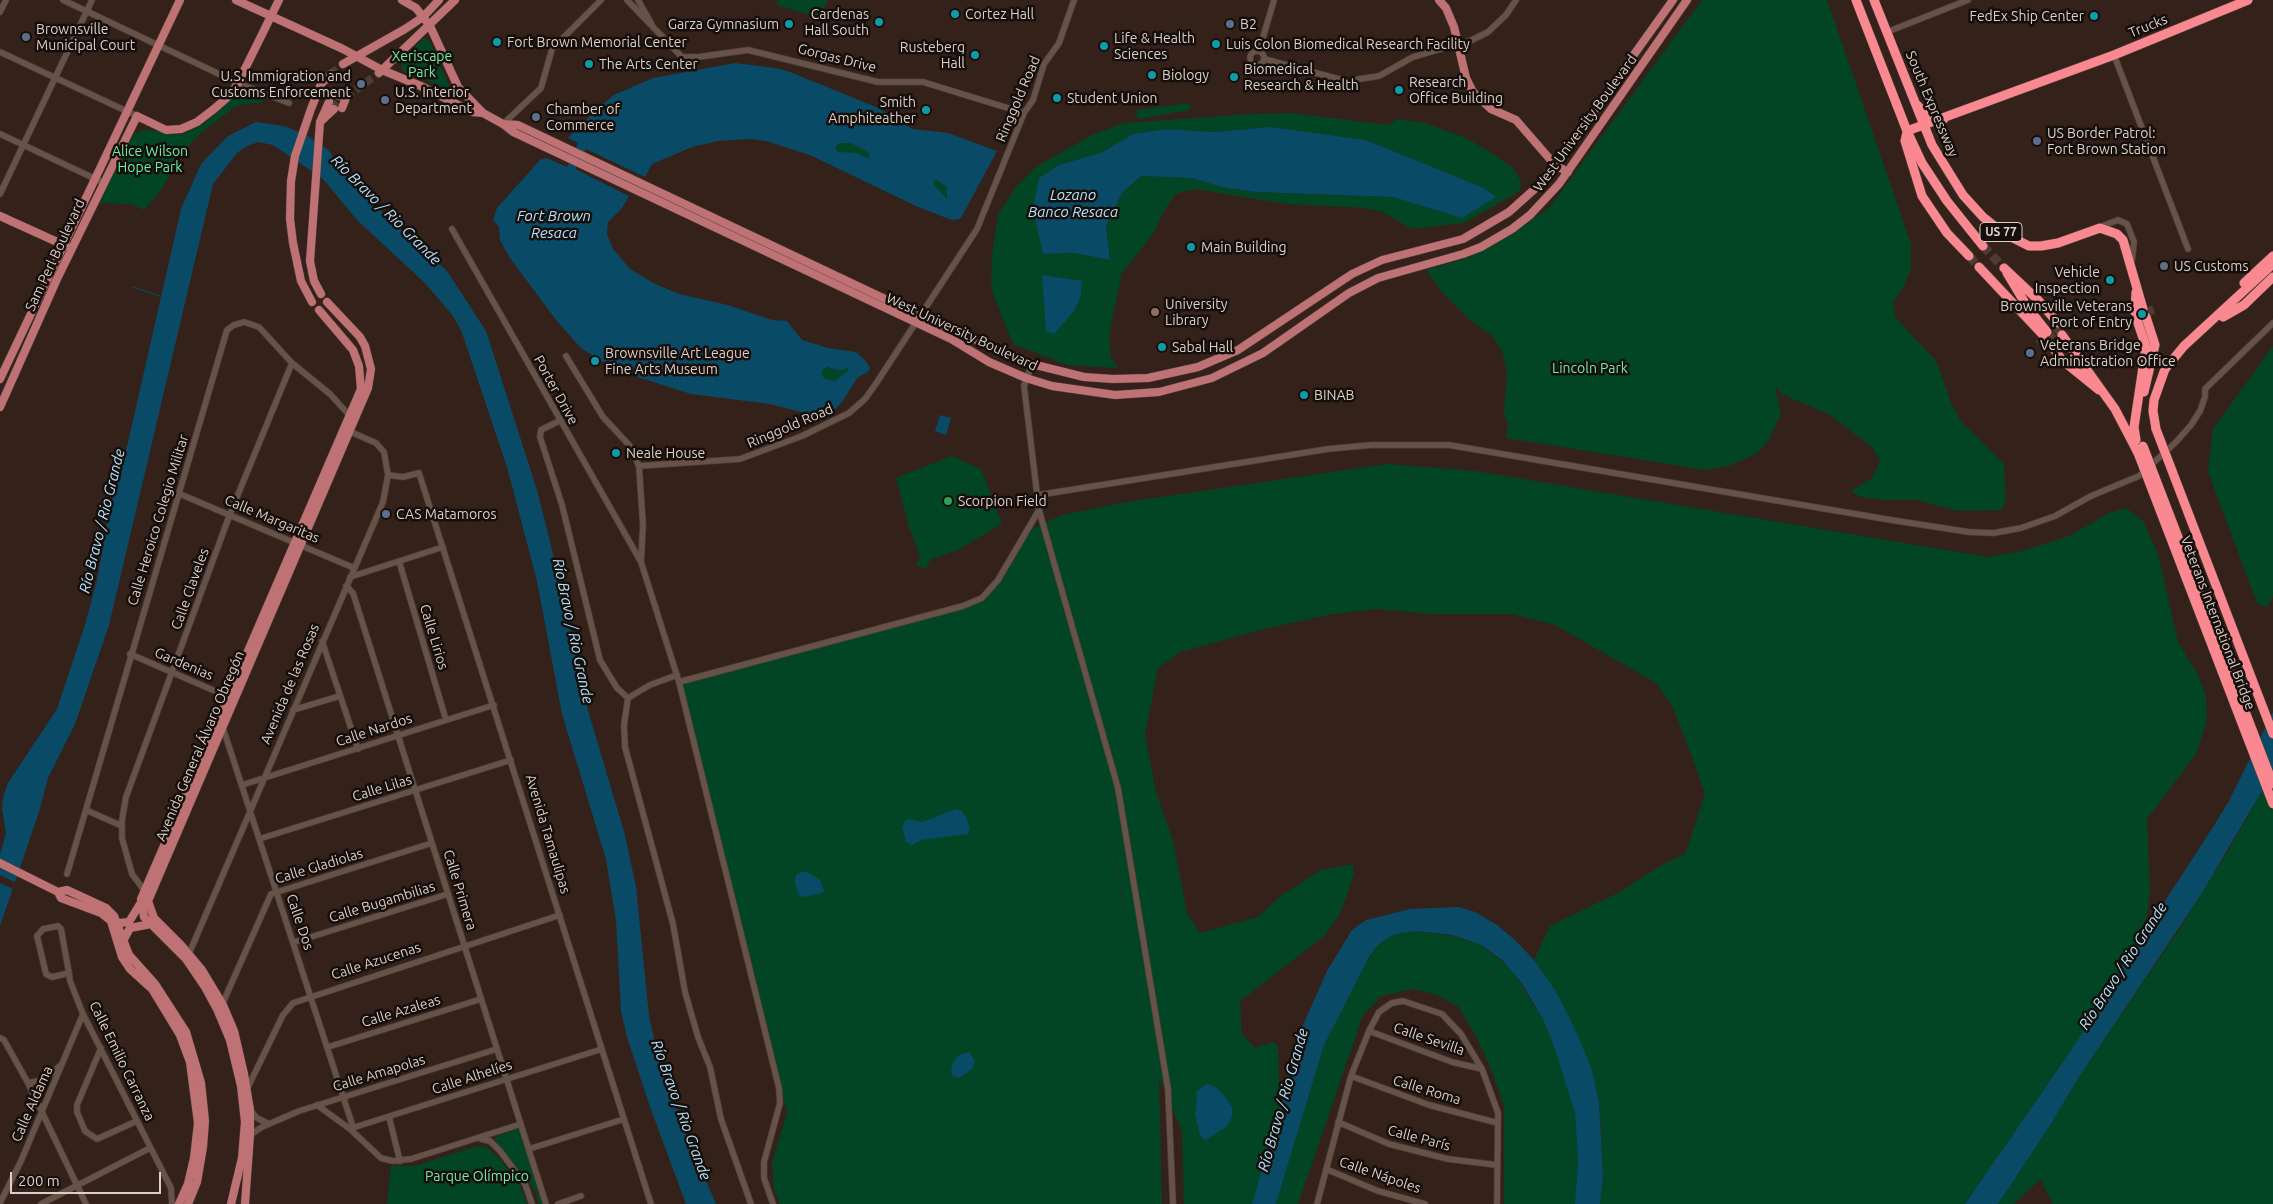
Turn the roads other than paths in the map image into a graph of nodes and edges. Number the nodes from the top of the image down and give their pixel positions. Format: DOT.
graph roads {
  1 [pos="6,0"];
  2 [pos="63,0"];
  3 [pos="92,0"];
  4 [pos="180,0"];
  5 [pos="236,0"];
  6 [pos="279,0"];
  7 [pos="402,0"];
  8 [pos="439,0"];
  9 [pos="455,0"];
  10 [pos="601,0"];
  11 [pos="627,0"];
  12 [pos="638,0"];
  13 [pos="1074,0"];
  14 [pos="1274,0"];
  15 [pos="1440,0"];
  16 [pos="1516,0"];
  17 [pos="1673,0"];
  18 [pos="1688,0"];
  19 [pos="1856,0"];
  20 [pos="1874,0"];
  21 [pos="1968,0"];
  22 [pos="2248,0"];
  23 [pos="0,12"];
  24 [pos="86,12"];
  25 [pos="271,16"];
  26 [pos="423,16"];
  27 [pos="430,26"];
  28 [pos="654,29"];
  29 [pos="1887,32"];
  30 [pos="1458,43"];
  31 [pos="158,45"];
  32 [pos="1259,51"];
  33 [pos="0,52"];
  34 [pos="2114,55"];
  35 [pos="356,56"];
  36 [pos="1264,60"];
  37 [pos="343,64"];
  38 [pos="381,72"];
  39 [pos="331,74"];
  40 [pos="55,78"];
  41 [pos="238,83"];
  42 [pos="458,87"];
  43 [pos="1911,96"];
  44 [pos="446,98"];
  45 [pos="289,103"];
  46 [pos="334,104"];
  47 [pos="126,110"];
  48 [pos="483,113"];
  49 [pos="1024,113"];
  50 [pos="137,116"];
  51 [pos="1945,119"];
  52 [pos="503,124"];
  53 [pos="1924,126"];
  54 [pos="1907,131"];
  55 [pos="0,134"];
  56 [pos="23,145"];
  57 [pos="1555,165"];
  58 [pos="1568,172"];
  59 [pos="94,178"];
  60 [pos="104,183"];
  61 [pos="0,194"];
  62 [pos="0,216"];
  63 [pos="452,230"];
  64 [pos="2084,233"];
  65 [pos="63,245"];
  66 [pos="1983,246"];
  67 [pos="1435,247"];
  68 [pos="72,249"];
  69 [pos="2188,249"];
  70 [pos="1969,256"];
  71 [pos="2273,256"];
  72 [pos="1438,261"];
  73 [pos="2273,264"];
  74 [pos="1979,267"];
  75 [pos="2273,270"];
  76 [pos="2132,273"];
  77 [pos="2273,277"];
  78 [pos="321,294"];
  79 [pos="2011,301"];
  80 [pos="312,302"];
  81 [pos="328,302"];
  82 [pos="2028,308"];
  83 [pos="319,310"];
  84 [pos="2143,314"];
  85 [pos="919,315"];
  86 [pos="914,323"];
  87 [pos="2273,323"];
  88 [pos="2049,331"];
  89 [pos="2184,346"];
  90 [pos="566,356"];
  91 [pos="292,363"];
  92 [pos="1032,364"];
  93 [pos="1026,378"];
  94 [pos="0,379"];
  95 [pos="2146,383"];
  96 [pos="2104,392"];
  97 [pos="0,407"];
  98 [pos="350,416"];
  99 [pos="559,421"];
  100 [pos="351,432"];
  101 [pos="2141,450"];
  102 [pos="639,466"];
  103 [pos="330,471"];
  104 [pos="388,475"];
  105 [pos="180,494"];
  106 [pos="1038,495"];
  107 [pos="1039,510"];
  108 [pos="230,514"];
  109 [pos="298,543"];
  110 [pos="443,547"];
  111 [pos="399,561"];
  112 [pos="641,562"];
  113 [pos="354,568"];
  114 [pos="350,577"];
  115 [pos="346,586"];
  116 [pos="322,641"];
  117 [pos="130,654"];
  118 [pos="172,674"];
  119 [pos="676,675"];
  120 [pos="679,682"];
  121 [pos="340,696"];
  122 [pos="231,698"];
  123 [pos="628,698"];
  124 [pos="494,706"];
  125 [pos="293,710"];
  126 [pos="446,720"];
  127 [pos="222,725"];
  128 [pos="2273,734"];
  129 [pos="398,736"];
  130 [pos="358,749"];
  131 [pos="511,760"];
  132 [pos="263,779"];
  133 [pos="242,784"];
  134 [pos="2273,784"];
  135 [pos="416,790"];
  136 [pos="2273,796"];
  137 [pos="186,803"];
  138 [pos="2273,804"];
  139 [pos="250,809"];
  140 [pos="86,810"];
  141 [pos="122,826"];
  142 [pos="260,839"];
  143 [pos="432,843"];
  144 [pos="3,865"];
  145 [pos="67,874"];
  146 [pos="54,890"];
  147 [pos="144,890"];
  148 [pos="276,892"];
  149 [pos="448,894"];
  150 [pos="143,902"];
  151 [pos="560,915"];
  152 [pos="119,923"];
  153 [pos="151,924"];
  154 [pos="123,941"];
  155 [pos="294,942"];
  156 [pos="464,946"];
  157 [pos="188,957"];
  158 [pos="69,973"];
  159 [pos="312,995"];
  160 [pos="481,998"];
  161 [pos="220,1007"];
  162 [pos="83,1014"];
  163 [pos="1369,1031"];
  164 [pos="0,1038"];
  165 [pos="328,1046"];
  166 [pos="101,1048"];
  167 [pos="497,1049"];
  168 [pos="602,1049"];
  169 [pos="64,1063"];
  170 [pos="1482,1069"];
  171 [pos="1351,1076"];
  172 [pos="506,1079"];
  173 [pos="28,1083"];
  174 [pos="197,1083"];
  175 [pos="247,1089"];
  176 [pos="343,1097"];
  177 [pos="246,1100"];
  178 [pos="317,1105"];
  179 [pos="250,1110"];
  180 [pos="43,1111"];
  181 [pos="389,1117"];
  182 [pos="624,1119"];
  183 [pos="137,1121"];
  184 [pos="1338,1122"];
  185 [pos="1498,1123"];
  186 [pos="269,1124"];
  187 [pos="521,1124"];
  188 [pos="351,1128"];
  189 [pos="247,1136"];
  190 [pos="477,1139"];
  191 [pos="150,1148"];
  192 [pos="529,1149"];
  193 [pos="400,1161"];
  194 [pos="1497,1165"];
  195 [pos="1326,1169"];
  196 [pos="78,1186"];
  197 [pos="581,1196"];
  198 [pos="0,1202"];
  199 [pos="42,1204"];
  200 [pos="86,1204"];
  201 [pos="179,1204"];
  202 [pos="231,1204"];
  203 [pos="245,1204"];
  204 [pos="532,1204"];
  205 [pos="546,1204"];
  206 [pos="558,1204"];
  207 [pos="651,1204"];
  208 [pos="751,1204"];
  209 [pos="773,1204"];
  210 [pos="1173,1204"];
  211 [pos="1317,1204"];
  212 [pos="1425,1204"];
  213 [pos="1497,1204"];
  1 -- 23 [label="street"];
  2 -- 24 [label="street"];
  3 -- 24 [label="street"];
  4 -- 31 [label="main road, Sam Perl Boulevard"];
  5 -- 25 [label="main road, West University Boulevard"];
  6 -- 25 [label="main road"];
  7 -- 26 [label="main road, West University Boulevard"];
  8 -- 26 [label="main road"];
  9 -- 27 [label="main road"];
  10 -- 52 [label="street"];
  11 -- 28 [label="street"];
  12 -- 28 [label="street"];
  13 -- 49 [label="street, Ringgold Road"];
  14 -- 32 [label="street"];
  15 -- 30 [label="main road"];
  16 -- 30 [label="street"];
  17 -- 57 [label="main road, West University Boulevard"];
  18 -- 58 [label="main road, West University Boulevard"];
  19 -- 54 [label="highway, US 77"];
  20 -- 29 [label="highway, South Expressway / US 77"];
  21 -- 29 [label="street"];
  22 -- 34 [label="highway, Trucks"];
  24 -- 31 [label="street"];
  24 -- 40 [label="street"];
  25 -- 35 [label="main road, West University Boulevard"];
  25 -- 41 [label="main road"];
  26 -- 27 [label="main road, West University Boulevard"];
  26 -- 35 [label="main road"];
  27 -- 38 [label="main road"];
  27 -- 42 [label="main road, West University Boulevard"];
  28 -- 49 [label="street, Gorgas Drive"];
  29 -- 43 [label="highway, South Expressway / US 77"];
  30 -- 36 [label="street"];
  30 -- 57 [label="main road"];
  31 -- 41 [label="street"];
  31 -- 47 [label="main road, Sam Perl Boulevard"];
  32 -- 36 [label="street"];
  32 -- 36 [label="street"];
  33 -- 40 [label="street"];
  34 -- 51 [label="highway, Trucks"];
  34 -- 69 [label="street"];
  35 -- 37 [label="main road"];
  35 -- 38 [label="main road, West University Boulevard"];
  38 -- 44 [label="main road, West University Boulevard"];
  39 -- 80 [label="main road"];
  40 -- 47 [label="street"];
  40 -- 56 [label="street"];
  41 -- 45 [label="street"];
  41 -- 50 [label="main road"];
  42 -- 44 [label="main road"];
  42 -- 48 [label="main road, West University Boulevard"];
  43 -- 51 [label="highway"];
  43 -- 53 [label="highway, South Expressway / US 77"];
  44 -- 48 [label="main road, West University Boulevard"];
  46 -- 46 [label="main road"];
  46 -- 78 [label="main road"];
  47 -- 50 [label="street"];
  47 -- 59 [label="main road, Sam Perl Boulevard"];
  48 -- 52 [label="main road, West University Boulevard"];
  49 -- 85 [label="street, Ringgold Road"];
  50 -- 60 [label="main road, Sam Perl Boulevard"];
  51 -- 53 [label="highway, Trucks"];
  52 -- 85 [label="main road, West University Boulevard"];
  52 -- 86 [label="main road, West University Boulevard"];
  53 -- 54 [label="highway, Trucks"];
  53 -- 64 [label="highway, South Expressway / US 77"];
  54 -- 66 [label="highway, US 77"];
  54 -- 70 [label="highway"];
  55 -- 56 [label="street"];
  56 -- 59 [label="street"];
  56 -- 61 [label="street"];
  57 -- 58 [label="main road"];
  57 -- 67 [label="main road, West University Boulevard"];
  58 -- 72 [label="main road, West University Boulevard"];
  59 -- 60 [label="street"];
  59 -- 65 [label="main road, Sam Perl Boulevard"];
  60 -- 68 [label="main road, Sam Perl Boulevard"];
  62 -- 65 [label="main road"];
  63 -- 99 [label="street, Porter Drive"];
  64 -- 76 [label="highway, South Expressway / US 77"];
  64 -- 76 [label="street, South Expressway"];
  65 -- 68 [label="main road"];
  65 -- 94 [label="main road, Sam Perl Boulevard"];
  67 -- 72 [label="main road"];
  67 -- 92 [label="main road, West University Boulevard"];
  68 -- 97 [label="main road, Sam Perl Boulevard"];
  71 -- 89 [label="highway"];
  72 -- 93 [label="main road, West University Boulevard"];
  73 -- 89 [label="highway"];
  74 -- 79 [label="highway"];
  75 -- 89 [label="highway"];
  76 -- 84 [label="highway, US 77"];
  77 -- 89 [label="highway"];
  79 -- 82 [label="highway"];
  79 -- 88 [label="highway"];
  81 -- 100 [label="main road, Avenida General Álvaro Obregón"];
  82 -- 88 [label="highway"];
  82 -- 88 [label="highway"];
  83 -- 98 [label="main road, Avenida General Álvaro Obregón"];
  84 -- 95 [label="highway, US 77"];
  84 -- 95 [label="highway, US 77"];
  84 -- 101 [label="highway"];
  85 -- 86 [label="street, Ringgold Road"];
  85 -- 92 [label="main road, West University Boulevard"];
  86 -- 93 [label="main road, West University Boulevard"];
  86 -- 102 [label="street, Ringgold Road"];
  87 -- 106 [label="street"];
  89 -- 128 [label="highway, bridge"];
  90 -- 102 [label="street"];
  91 -- 98 [label="street, Calle Heroico Colegio Militar"];
  91 -- 105 [label="street, Calle Heroico Colegio Militar"];
  91 -- 108 [label="street, Calle Claveles"];
  92 -- 93 [label="street"];
  93 -- 106 [label="street"];
  95 -- 101 [label="highway, US 77"];
  96 -- 96 [label="highway"];
  96 -- 101 [label="highway"];
  98 -- 103 [label="main road, Avenida General Álvaro Obregón"];
  99 -- 112 [label="street, Porter Drive"];
  99 -- 123 [label="street"];
  100 -- 103 [label="main road, Avenida General Álvaro Obregón"];
  100 -- 104 [label="street, Avenida de las Rosas"];
  101 -- 134 [label="highway, bridge"];
  101 -- 136 [label="highway, bridge"];
  101 -- 138 [label="highway, Veterans International Bridge, bridge"];
  102 -- 112 [label="street"];
  103 -- 109 [label="main road, Avenida General Álvaro Obregón"];
  104 -- 110 [label="street, Avenida Tamaulipas"];
  104 -- 113 [label="street, Avenida de las Rosas"];
  105 -- 108 [label="street, Calle Margaritas"];
  105 -- 117 [label="street, Calle Heroico Colegio Militar"];
  106 -- 107 [label="street"];
  107 -- 120 [label="street"];
  107 -- 210 [label="street"];
  108 -- 109 [label="street, Calle Margaritas"];
  108 -- 118 [label="street, Calle Claveles"];
  109 -- 113 [label="street, Calle Margaritas"];
  109 -- 122 [label="main road, Avenida General Álvaro Obregón"];
  110 -- 111 [label="street"];
  110 -- 124 [label="street, Avenida Tamaulipas"];
  111 -- 114 [label="street"];
  111 -- 126 [label="street, Calle Lirios"];
  112 -- 119 [label="street"];
  113 -- 114 [label="street, Avenida de las Rosas"];
  114 -- 115 [label="street, Avenida de las Rosas"];
  115 -- 116 [label="street, Avenida de las Rosas"];
  115 -- 129 [label="street, Calle Primera"];
  116 -- 121 [label="street"];
  116 -- 125 [label="street, Avenida de las Rosas"];
  117 -- 118 [label="street, Gardenias"];
  117 -- 140 [label="street, Calle Heroico Colegio Militar"];
  118 -- 122 [label="street, Gardenias"];
  118 -- 141 [label="street, Calle Claveles"];
  119 -- 120 [label="street"];
  119 -- 123 [label="street"];
  120 -- 209 [label="street"];
  121 -- 125 [label="street"];
  121 -- 130 [label="street"];
  122 -- 127 [label="main road, Avenida General Álvaro Obregón"];
  122 -- 137 [label="main road, Avenida General Álvaro Obregón"];
  123 -- 208 [label="street"];
  124 -- 126 [label="street, Calle Nardos"];
  124 -- 131 [label="street, Avenida Tamaulipas"];
  125 -- 132 [label="street, Avenida de las Rosas"];
  126 -- 129 [label="street, Calle Nardos"];
  127 -- 133 [label="street, Calle Dos"];
  127 -- 137 [label="main road, Avenida General Álvaro Obregón"];
  129 -- 130 [label="street, Calle Nardos"];
  129 -- 135 [label="street, Calle Primera"];
  130 -- 132 [label="street, Calle Nardos"];
  131 -- 135 [label="street, Calle Lilas"];
  131 -- 151 [label="street, Avenida Tamaulipas"];
  132 -- 133 [label="street, Calle Nardos"];
  132 -- 139 [label="street, Avenida de las Rosas"];
  133 -- 139 [label="street, Calle Dos"];
  135 -- 142 [label="street, Calle Lilas"];
  135 -- 143 [label="street, Calle Primera"];
  137 -- 147 [label="main road, Avenida General Álvaro Obregón"];
  137 -- 150 [label="main road, Avenida General Álvaro Obregón"];
  139 -- 142 [label="street, Calle Dos"];
  139 -- 157 [label="street, Avenida de las Rosas"];
  140 -- 141 [label="street"];
  140 -- 145 [label="street, Calle Heroico Colegio Militar"];
  141 -- 147 [label="street, Calle Claveles"];
  142 -- 148 [label="street, Calle Dos"];
  143 -- 148 [label="street, Calle Gladiolas"];
  143 -- 149 [label="street, Calle Primera"];
  144 -- 146 [label="main road"];
  146 -- 152 [label="main road"];
  146 -- 174 [label="main road"];
  147 -- 150 [label="main road, Avenida General Álvaro Obregón"];
  148 -- 155 [label="street, Calle Dos"];
  148 -- 161 [label="street, Calle Gladiolas"];
  149 -- 155 [label="street, Calle Bugambilias"];
  149 -- 156 [label="street, Calle Primera"];
  150 -- 152 [label="main road"];
  150 -- 153 [label="main road"];
  150 -- 157 [label="main road"];
  151 -- 156 [label="street, Calle Azucenas"];
  151 -- 168 [label="street, Avenida Tamaulipas"];
  152 -- 154 [label="main road"];
  153 -- 154 [label="main road"];
  153 -- 157 [label="main road"];
  154 -- 174 [label="main road"];
  155 -- 159 [label="street, Calle Dos"];
  156 -- 159 [label="street, Calle Azucenas"];
  156 -- 160 [label="street, Calle Primera"];
  157 -- 161 [label="main road"];
  158 -- 158 [label="street, Calle Emilio Carranza"];
  158 -- 162 [label="street, Calle Emilio Carranza"];
  159 -- 165 [label="street, Calle Dos"];
  159 -- 175 [label="street, Calle Azucenas"];
  160 -- 165 [label="street, Calle Azaleas"];
  160 -- 167 [label="street, Calle Primera"];
  161 -- 175 [label="main road"];
  161 -- 177 [label="main road"];
  162 -- 166 [label="street, Calle Emilio Carranza"];
  162 -- 169 [label="street, Calle Aldama"];
  163 -- 170 [label="street, Calle Sevilla"];
  163 -- 170 [label="street"];
  163 -- 171 [label="street"];
  164 -- 173 [label="street"];
  165 -- 176 [label="street, Calle Dos"];
  166 -- 183 [label="street, Calle Emilio Carranza"];
  166 -- 183 [label="street"];
  167 -- 172 [label="street, Calle Primera"];
  167 -- 176 [label="street, Calle Amapolas"];
  168 -- 172 [label="street, Calle Alhelíes"];
  168 -- 182 [label="street, Avenida Tamaulipas"];
  169 -- 173 [label="street"];
  169 -- 180 [label="street, Calle Aldama"];
  170 -- 185 [label="street"];
  171 -- 184 [label="street"];
  171 -- 185 [label="street, Calle Roma"];
  172 -- 181 [label="street, Calle Alhelíes"];
  172 -- 187 [label="street, Calle Primera"];
  173 -- 180 [label="street"];
  174 -- 201 [label="main road"];
  175 -- 177 [label="main road"];
  176 -- 178 [label="street, Calle Amapolas"];
  176 -- 188 [label="street, Calle Dos"];
  177 -- 179 [label="main road"];
  177 -- 189 [label="main road"];
  178 -- 186 [label="street, Calle Amapolas"];
  178 -- 188 [label="street"];
  179 -- 186 [label="street"];
  179 -- 189 [label="main road"];
  180 -- 196 [label="street"];
  180 -- 198 [label="street, Calle Aldama"];
  181 -- 188 [label="street, Calle Alhelíes"];
  181 -- 193 [label="street"];
  182 -- 192 [label="street"];
  182 -- 207 [label="street, Avenida Tamaulipas"];
  183 -- 191 [label="street, Calle Emilio Carranza"];
  184 -- 194 [label="street, Calle París"];
  184 -- 195 [label="street"];
  185 -- 194 [label="street"];
  186 -- 189 [label="street, Calle Amapolas"];
  187 -- 190 [label="street"];
  187 -- 192 [label="street, Calle Primera"];
  188 -- 193 [label="street"];
  189 -- 202 [label="main road"];
  189 -- 203 [label="main road"];
  190 -- 193 [label="street"];
  190 -- 204 [label="street"];
  191 -- 196 [label="street"];
  191 -- 201 [label="street, Calle Emilio Carranza"];
  192 -- 205 [label="street, Calle Primera"];
  194 -- 213 [label="street"];
  195 -- 211 [label="street"];
  195 -- 212 [label="street, Calle Nápoles"];
  196 -- 199 [label="street"];
  196 -- 200 [label="street"];
  197 -- 206 [label="street"];
}
